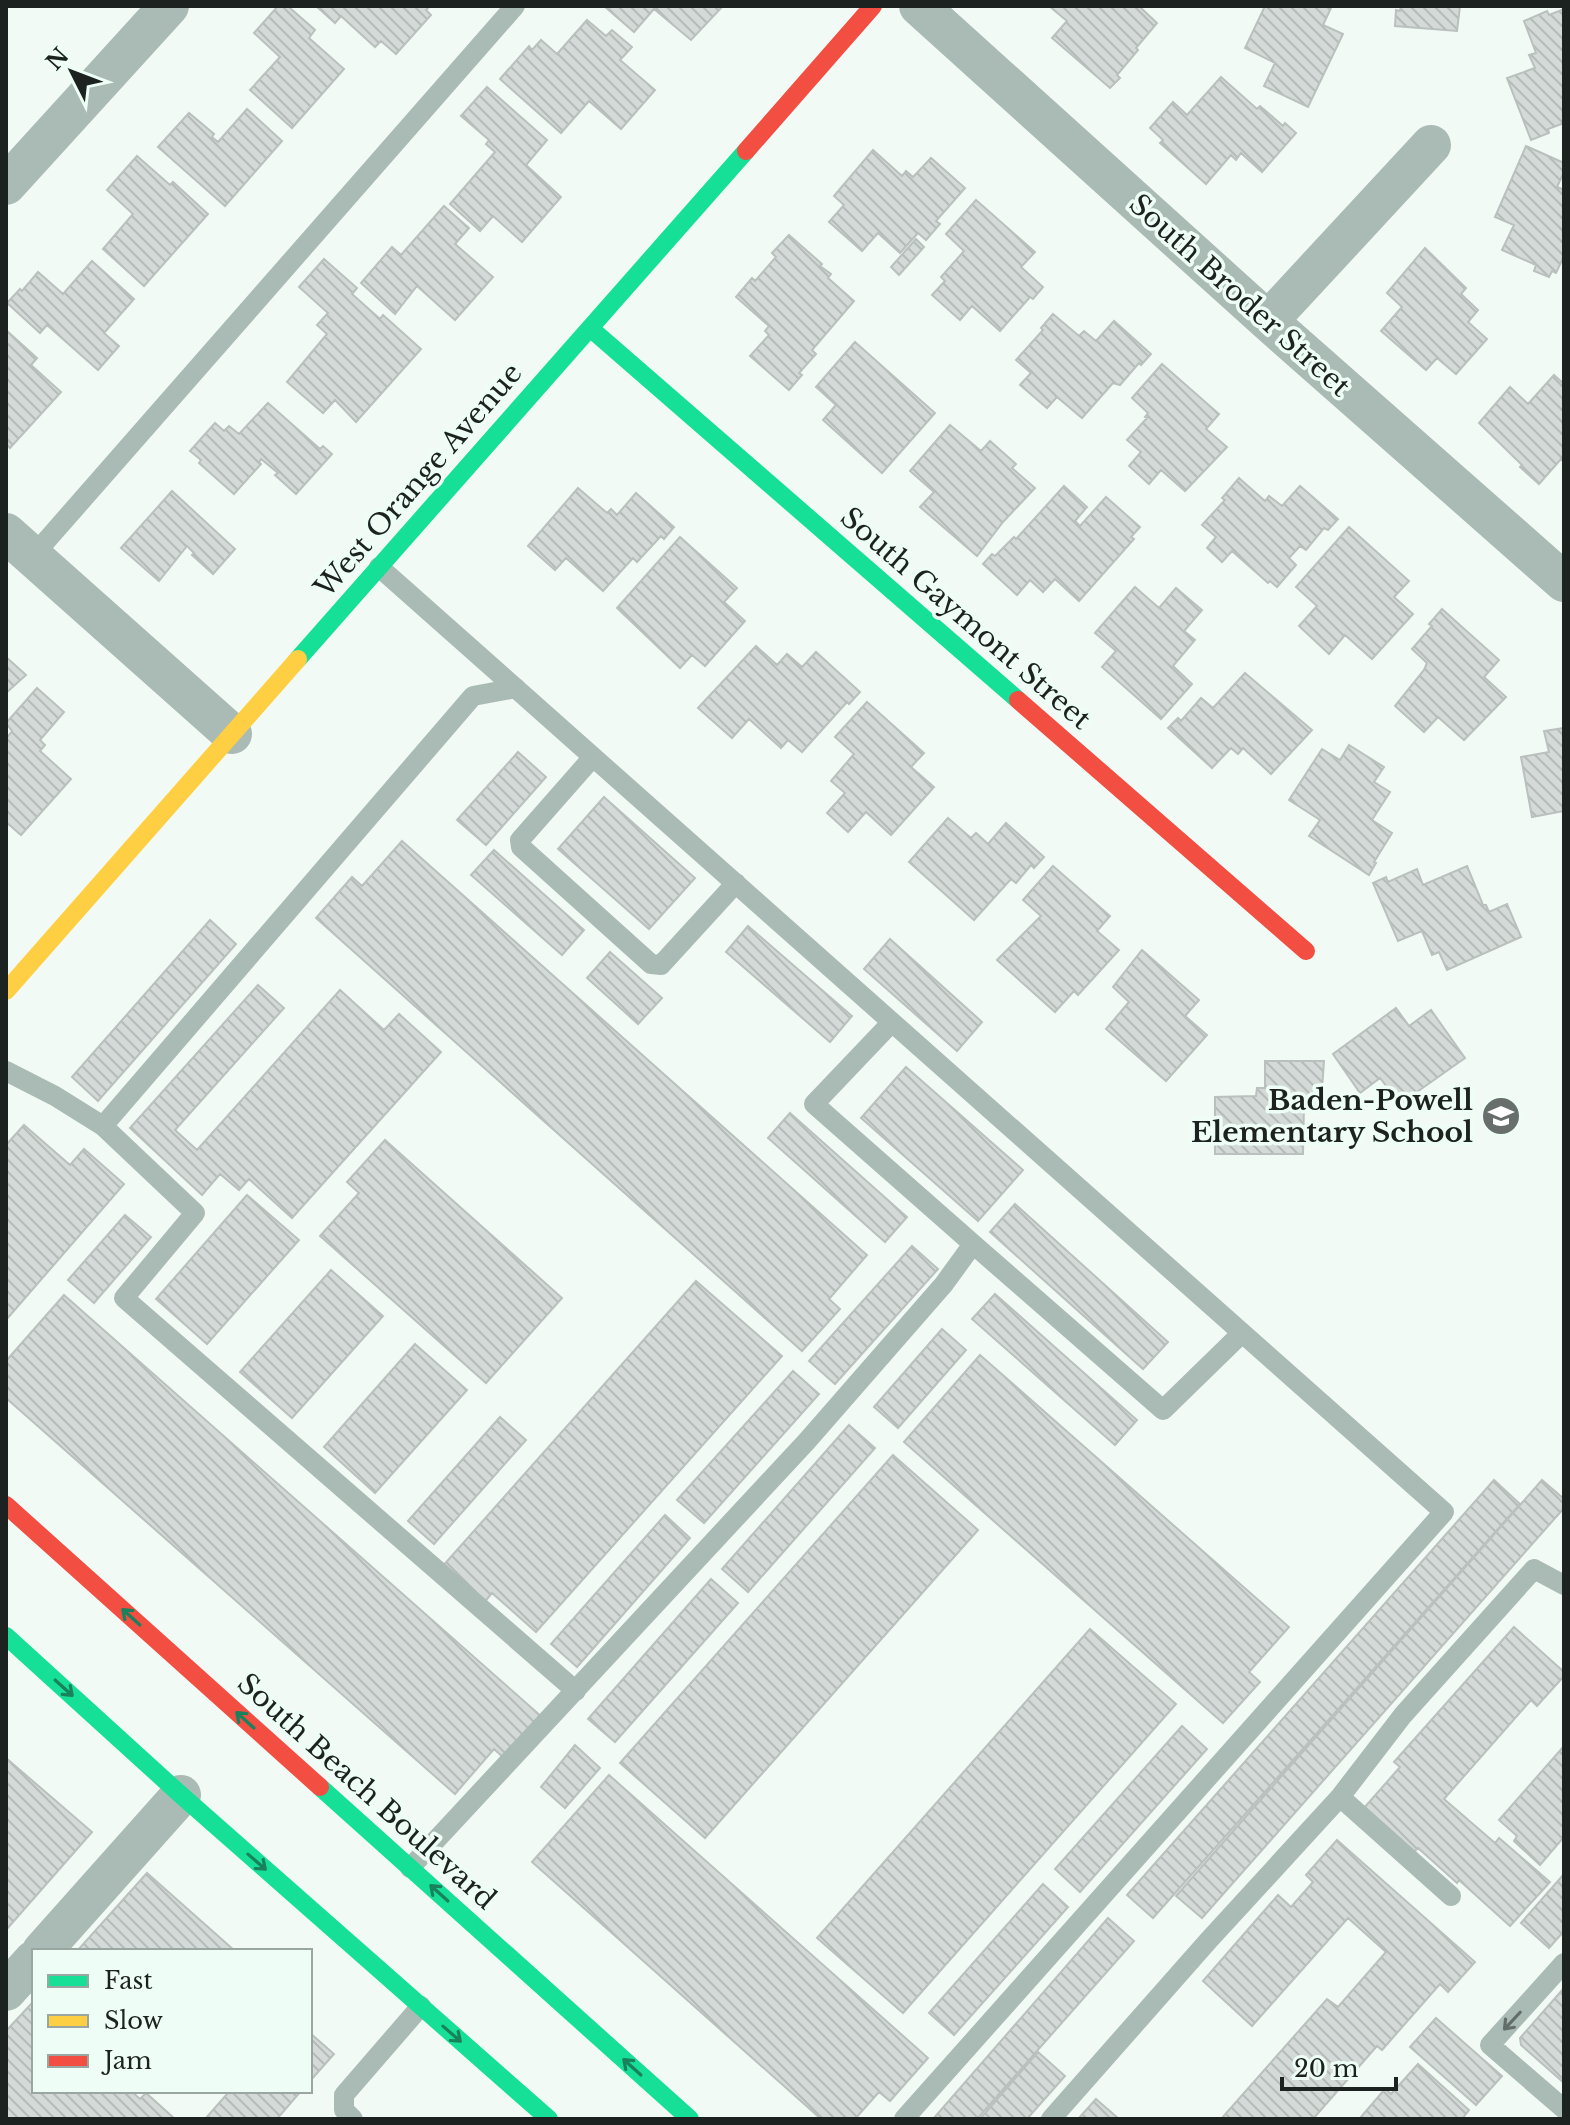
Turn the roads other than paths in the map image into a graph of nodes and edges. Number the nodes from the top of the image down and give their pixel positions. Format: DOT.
graph roads {
  1 [pos="169,6"];
  2 [pos="515,6"];
  3 [pos="873,6"];
  4 [pos="919,6"];
  5 [pos="1431,145"];
  6 [pos="6,185"];
  7 [pos="1268,321"];
  8 [pos="590,328"];
  9 [pos="19,545"];
  10 [pos="379,567"];
  11 [pos="1564,582"];
  12 [pos="516,688"];
  13 [pos="232,734"];
  14 [pos="593,757"];
  15 [pos="736,883"];
  16 [pos="1306,951"];
  17 [pos="6,991"];
  18 [pos="892,1022"];
  19 [pos="6,1071"];
  20 [pos="103,1126"];
  21 [pos="973,1244"];
  22 [pos="1242,1333"];
  23 [pos="6,1505"];
  24 [pos="1564,1585"];
  25 [pos="6,1636"];
  26 [pos="576,1691"];
  27 [pos="181,1795"];
  28 [pos="1340,1797"];
  29 [pos="410,1868"];
  30 [pos="1451,1896"];
  31 [pos="44,1949"];
  32 [pos="32,1962"];
  33 [pos="1564,1963"];
  34 [pos="6,1991"];
  35 [pos="421,2006"];
  36 [pos="1564,2109"];
  37 [pos="353,2119"];
  38 [pos="549,2119"];
  39 [pos="690,2119"];
  40 [pos="904,2119"];
  41 [pos="1051,2119"];
  1 -- 6 [label="street"];
  2 -- 9 [label="lane"];
  3 -- 8 [label="street, West Orange Avenue"];
  4 -- 7 [label="street, South Broder Street"];
  5 -- 7 [label="street"];
  7 -- 11 [label="street, South Broder Street"];
  8 -- 10 [label="street, West Orange Avenue"];
  8 -- 16 [label="street, South Gaymont Street"];
  9 -- 13 [label="street"];
  10 -- 12 [label="lane"];
  10 -- 13 [label="street, West Orange Avenue"];
  12 -- 14 [label="lane"];
  12 -- 20 [label="lane"];
  13 -- 17 [label="street, West Orange Avenue"];
  14 -- 15 [label="lane"];
  14 -- 15 [label="lane"];
  15 -- 18 [label="lane"];
  18 -- 21 [label="lane"];
  18 -- 22 [label="lane"];
  19 -- 20 [label="lane"];
  20 -- 26 [label="lane"];
  21 -- 22 [label="lane"];
  21 -- 26 [label="lane"];
  22 -- 40 [label="lane"];
  29 -- 23 [label="street, South Beach Boulevard, one-way"];
  24 -- 28 [label="lane"];
  25 -- 27 [label="street, one-way"];
  26 -- 29 [label="lane"];
  27 -- 31 [label="street"];
  27 -- 35 [label="street, one-way"];
  28 -- 30 [label="lane"];
  28 -- 41 [label="lane"];
  39 -- 29 [label="street, South Beach Boulevard, one-way"];
  32 -- 34 [label="street"];
  33 -- 36 [label="lane, one-way"];
  35 -- 37 [label="lane"];
  35 -- 38 [label="street, one-way"];
}
